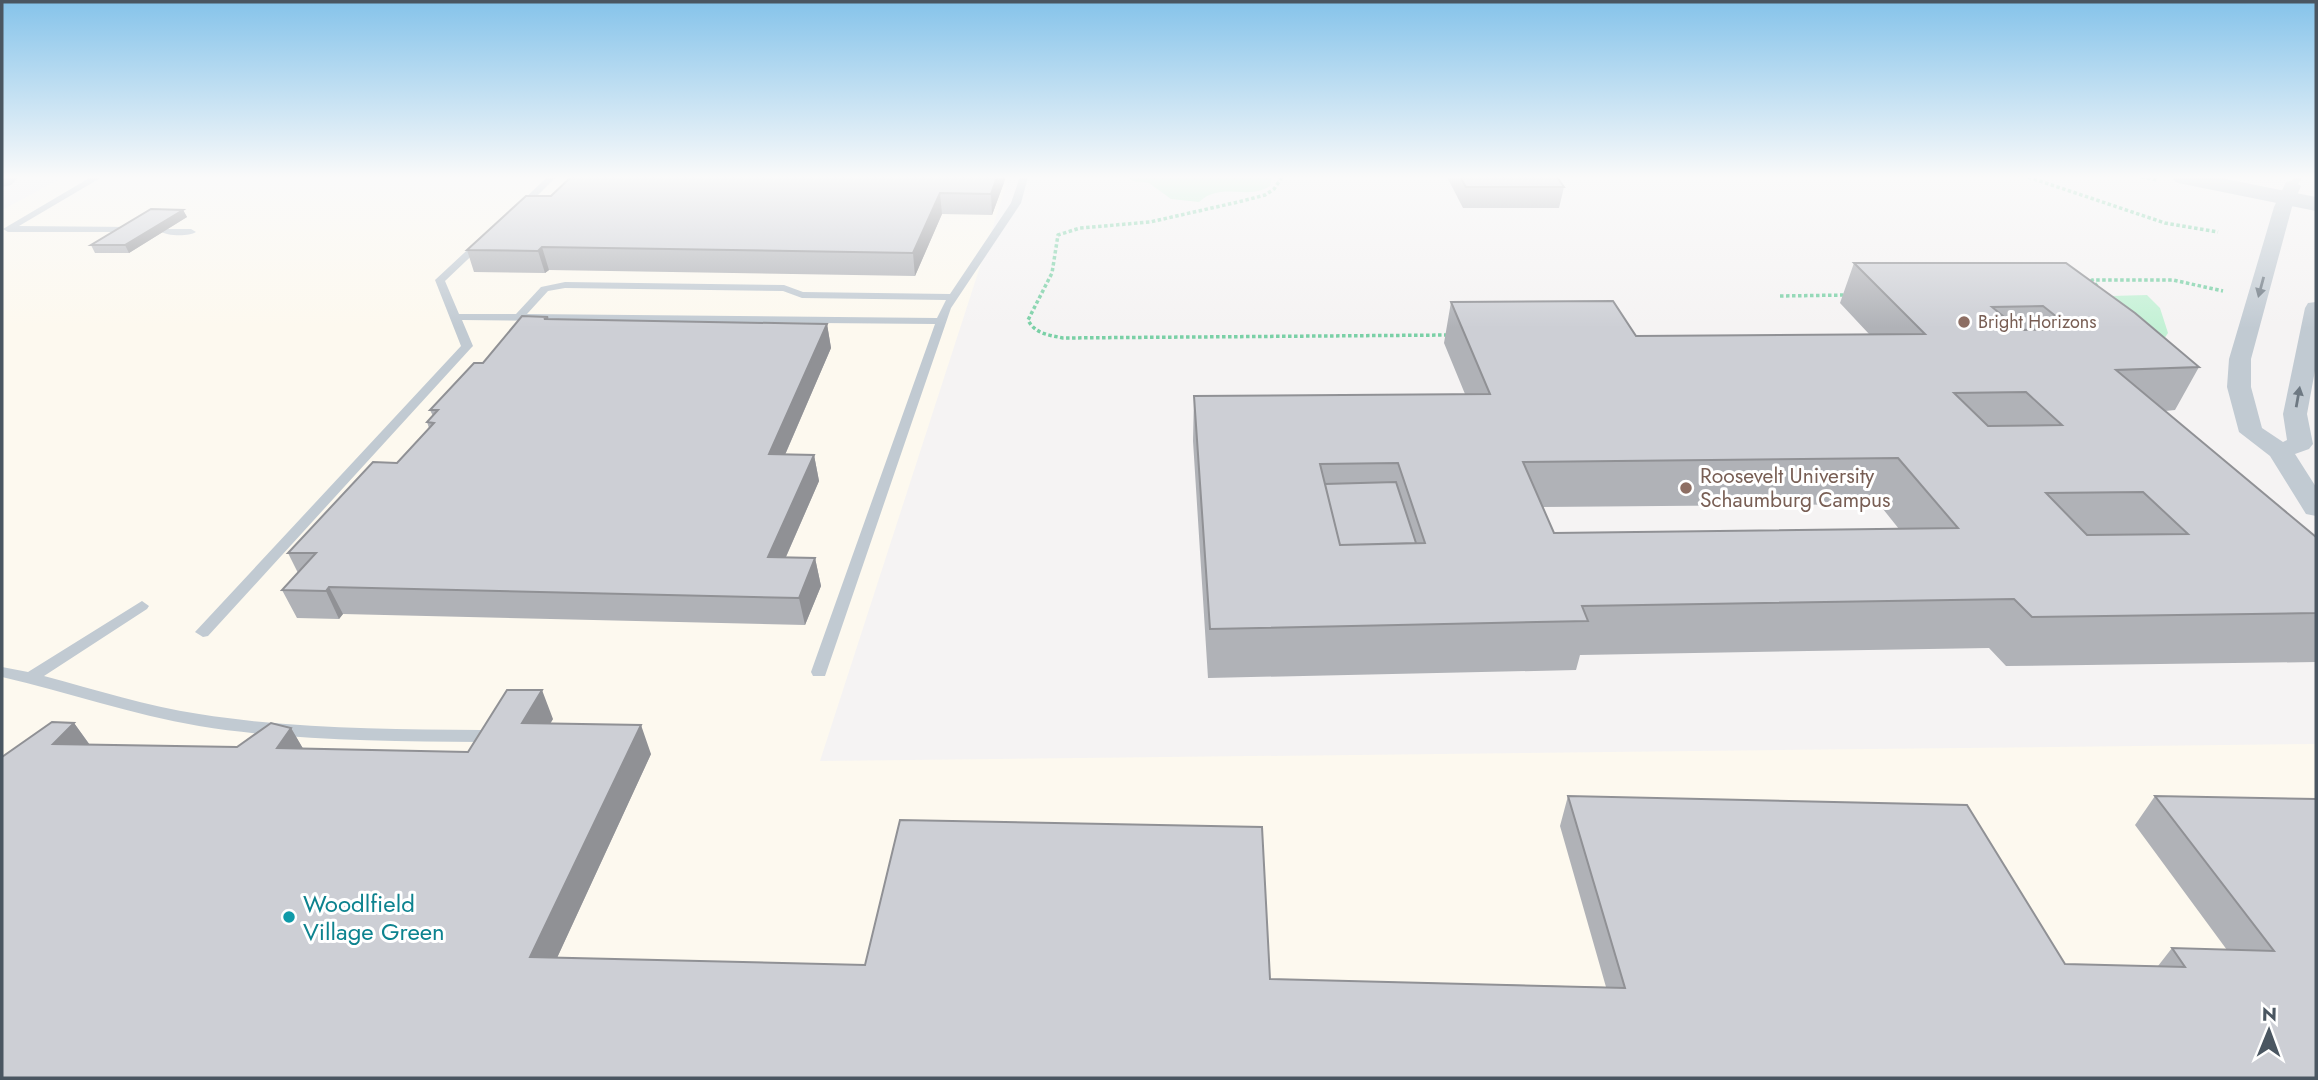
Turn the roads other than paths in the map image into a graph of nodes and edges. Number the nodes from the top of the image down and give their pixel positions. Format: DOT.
graph roads {
  1 [pos="1000,227"];
  2 [pos="2281,227"];
  3 [pos="5,230"];
  4 [pos="132,230"];
  5 [pos="164,231"];
  6 [pos="191,232"];
  7 [pos="490,234"];
  8 [pos="954,297"];
  9 [pos="2316,308"];
  10 [pos="455,317"];
  11 [pos="518,318"];
  12 [pos="942,321"];
  13 [pos="2280,451"];
  14 [pos="2316,508"];
  15 [pos="142,606"];
  16 [pos="203,632"];
  17 [pos="2,672"];
  18 [pos="819,672"];
  19 [pos="30,678"];
  20 [pos="481,736"];
  1 -- 8 [label="lane"];
  2 -- 13 [label="street, one-way"];
  3 -- 4 [label="lane"];
  5 -- 6 [label="lane"];
  7 -- 10 [label="lane"];
  8 -- 11 [label="lane"];
  8 -- 12 [label="lane"];
  13 -- 9 [label="street, one-way"];
  10 -- 11 [label="lane"];
  10 -- 16 [label="lane"];
  11 -- 12 [label="lane"];
  12 -- 18 [label="lane"];
  13 -- 14 [label="street"];
  15 -- 19 [label="lane"];
  17 -- 19 [label="lane"];
  19 -- 20 [label="lane"];
}
